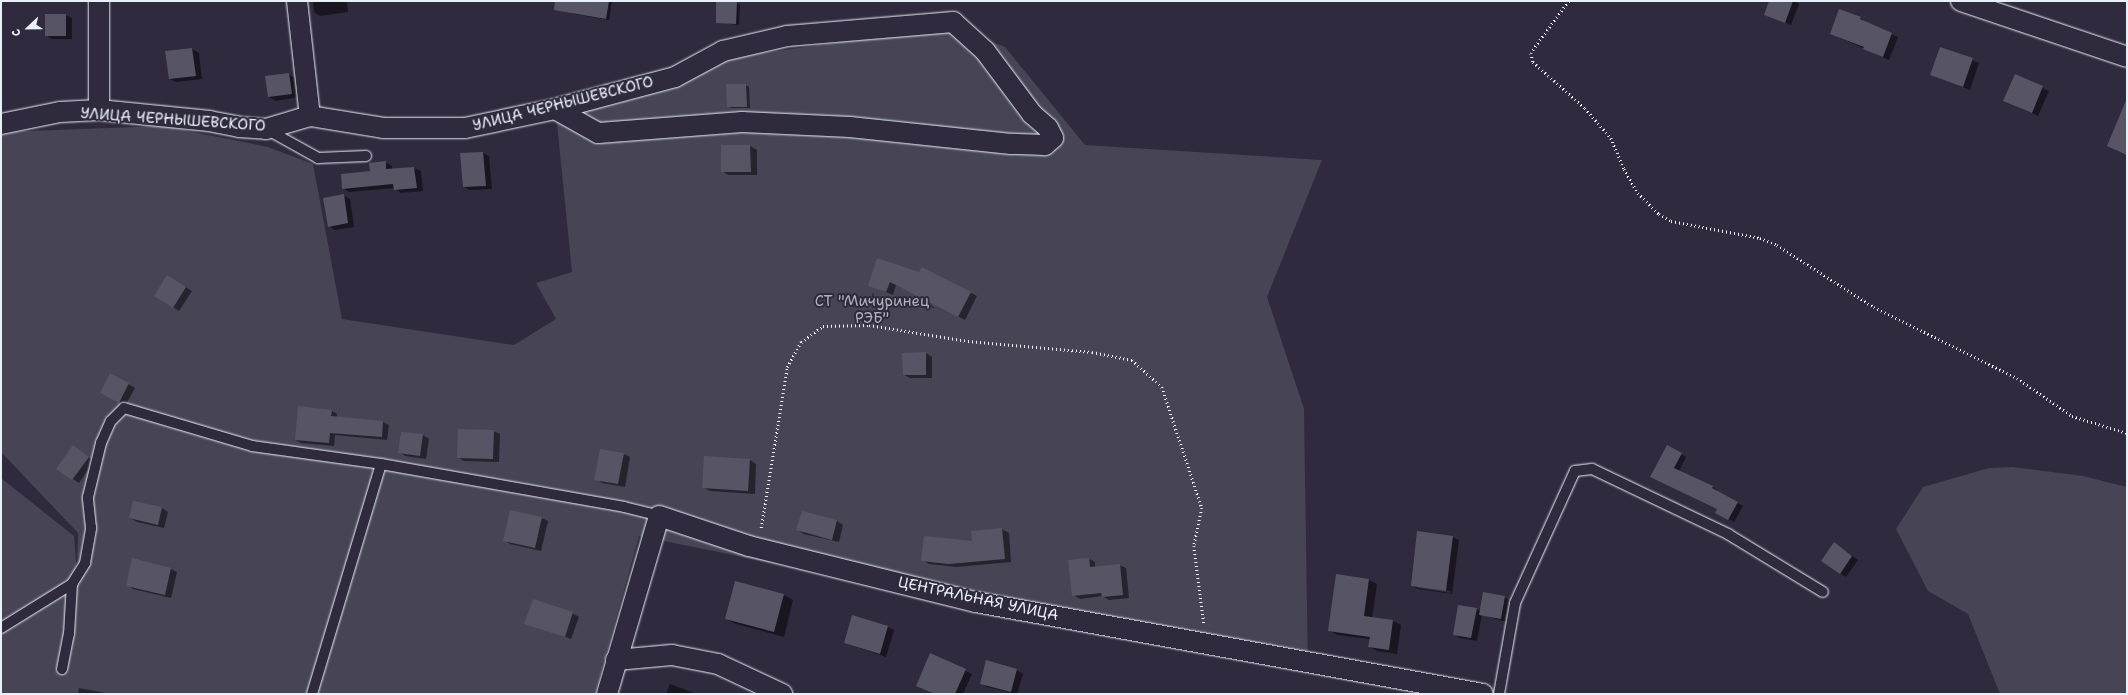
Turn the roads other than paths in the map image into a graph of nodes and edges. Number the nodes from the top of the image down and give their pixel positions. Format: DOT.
graph roads {
  1 [pos="99,1"];
  2 [pos="297,1"];
  3 [pos="1961,1"];
  4 [pos="2127,57"];
  5 [pos="555,109"];
  6 [pos="99,110"];
  7 [pos="310,116"];
  8 [pos="1,124"];
  9 [pos="266,129"];
  10 [pos="366,156"];
  11 [pos="381,464"];
  12 [pos="659,516"];
  13 [pos="72,584"];
  14 [pos="1823,592"];
  15 [pos="1,628"];
  16 [pos="616,660"];
  17 [pos="62,669"];
  18 [pos="312,694"];
  19 [pos="607,694"];
  20 [pos="782,694"];
  21 [pos="1483,694"];
  22 [pos="1499,694"];
  1 -- 6 [label="street"];
  2 -- 7 [label="street"];
  3 -- 4 [label="street"];
  5 -- 5 [label="street, УЛИЦА ЧЕРНЫШЕВСКОГО"];
  5 -- 7 [label="street, УЛИЦА ЧЕРНЫШЕВСКОГО"];
  6 -- 8 [label="street, УЛИЦА ЧЕРНЫШЕВСКОГО"];
  6 -- 9 [label="street, УЛИЦА ЧЕРНЫШЕВСКОГО"];
  7 -- 9 [label="street, УЛИЦА ЧЕРНЫШЕВСКОГО"];
  9 -- 10 [label="lane"];
  11 -- 12 [label="lane"];
  11 -- 13 [label="lane"];
  11 -- 18 [label="lane"];
  12 -- 16 [label="street"];
  12 -- 21 [label="street, ЦЕНТРАЛЬНАЯ УЛИЦА"];
  13 -- 15 [label="lane"];
  13 -- 17 [label="lane"];
  14 -- 22 [label="lane"];
  16 -- 19 [label="street"];
  16 -- 20 [label="street"];
}
